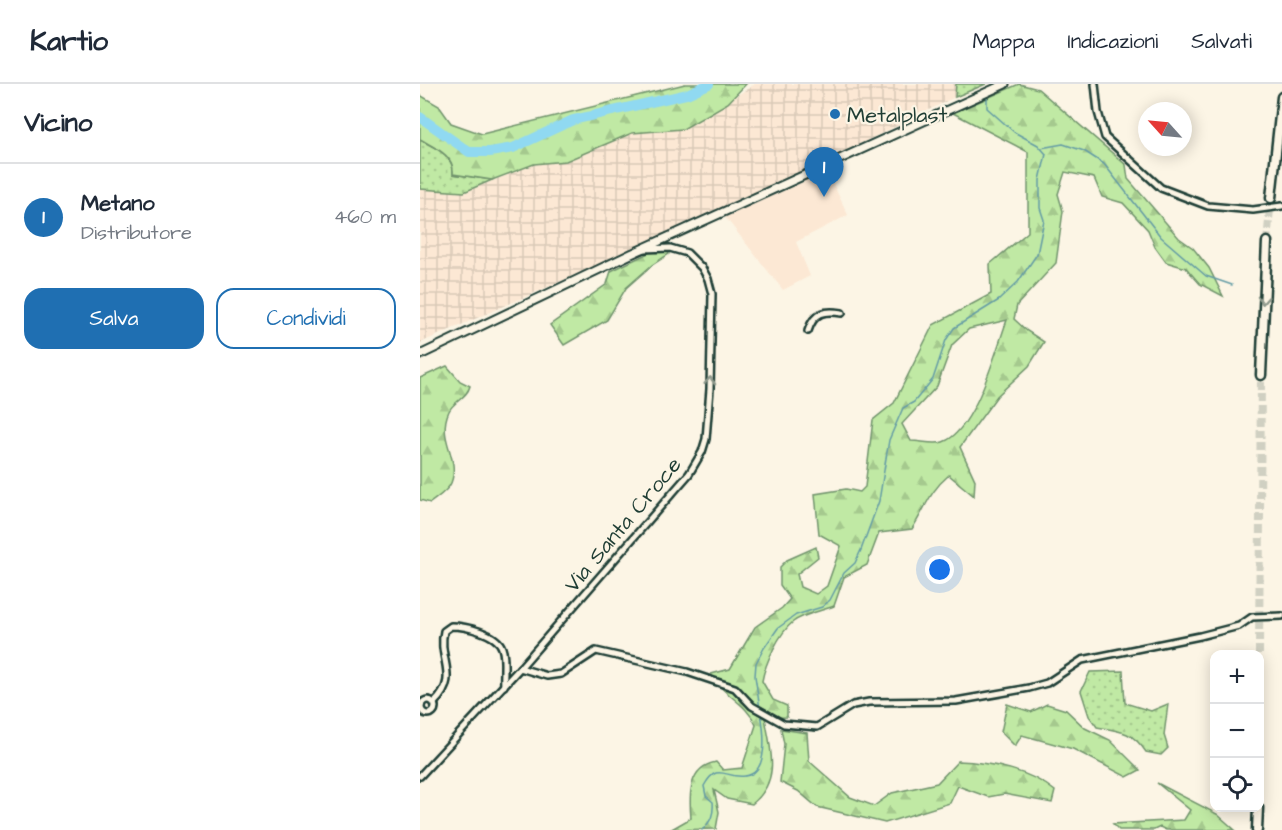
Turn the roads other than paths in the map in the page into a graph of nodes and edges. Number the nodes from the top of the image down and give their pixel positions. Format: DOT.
graph roads {
  1 [pos="1005,84"];
  2 [pos="1095,84"];
  3 [pos="1282,98"];
  4 [pos="1271,198"];
  5 [pos="1282,206"];
  6 [pos="1267,242"];
  7 [pos="643,249"];
  8 [pos="842,313"];
  9 [pos="808,331"];
  10 [pos="420,355"];
  11 [pos="1262,375"];
  12 [pos="1282,616"];
  13 [pos="520,668"];
  14 [pos="504,686"];
  15 [pos="434,703"];
  16 [pos="421,704"];
  17 [pos="420,776"];
  18 [pos="1257,812"];
  19 [pos="1257,830"];
  1 -- 7 [label="main road"];
  2 -- 5 [label="street"];
  3 -- 4 [label="highway"];
  6 -- 11 [label="highway, one-way"];
  7 -- 10 [label="main road"];
  13 -- 7 [label="street, Via Santa Croce, one-way"];
  8 -- 9 [label="street"];
  12 -- 13 [label="street"];
  13 -- 14 [label="street, Via Santa Croce"];
  14 -- 15 [label="street"];
  14 -- 17 [label="street, Via Santa Croce"];
  15 -- 16 [label="street"];
  15 -- 16 [label="street"];
  18 -- 19 [label="highway"];
}
